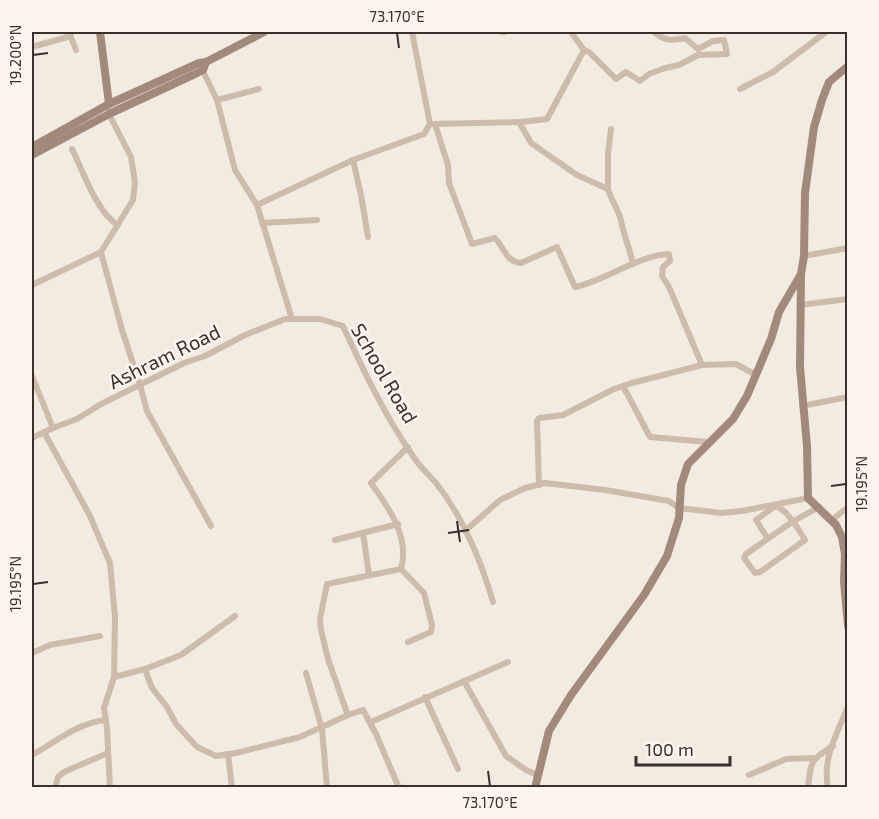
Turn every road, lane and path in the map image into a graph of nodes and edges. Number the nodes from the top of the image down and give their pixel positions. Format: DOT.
graph roads {
  1 [pos="100,32"];
  2 [pos="264,32"];
  3 [pos="412,32"];
  4 [pos="501,32"];
  5 [pos="505,32"];
  6 [pos="571,32"];
  7 [pos="654,32"];
  8 [pos="826,32"];
  9 [pos="70,34"];
  10 [pos="32,47"];
  11 [pos="76,50"];
  12 [pos="584,50"];
  13 [pos="203,65"];
  14 [pos="848,66"];
  15 [pos="259,89"];
  16 [pos="740,89"];
  17 [pos="218,100"];
  18 [pos="109,104"];
  19 [pos="109,114"];
  20 [pos="519,122"];
  21 [pos="433,124"];
  22 [pos="611,129"];
  23 [pos="32,147"];
  24 [pos="72,150"];
  25 [pos="32,154"];
  26 [pos="352,160"];
  27 [pos="608,189"];
  28 [pos="257,205"];
  29 [pos="318,220"];
  30 [pos="262,223"];
  31 [pos="118,225"];
  32 [pos="368,237"];
  33 [pos="848,249"];
  34 [pos="101,252"];
  35 [pos="804,256"];
  36 [pos="633,264"];
  37 [pos="801,274"];
  38 [pos="32,285"];
  39 [pos="848,299"];
  40 [pos="800,305"];
  41 [pos="292,319"];
  42 [pos="702,365"];
  43 [pos="756,375"];
  44 [pos="32,376"];
  45 [pos="140,385"];
  46 [pos="623,386"];
  47 [pos="848,397"];
  48 [pos="802,406"];
  49 [pos="53,428"];
  50 [pos="44,432"];
  51 [pos="32,438"];
  52 [pos="708,442"];
  53 [pos="408,447"];
  54 [pos="539,485"];
  55 [pos="808,498"];
  56 [pos="819,507"];
  57 [pos="848,507"];
  58 [pos="679,508"];
  59 [pos="832,520"];
  60 [pos="792,522"];
  61 [pos="398,524"];
  62 [pos="211,526"];
  63 [pos="465,531"];
  64 [pos="363,533"];
  65 [pos="768,538"];
  66 [pos="335,540"];
  67 [pos="401,569"];
  68 [pos="369,575"];
  69 [pos="493,602"];
  70 [pos="235,616"];
  71 [pos="848,626"];
  72 [pos="100,636"];
  73 [pos="408,642"];
  74 [pos="32,653"];
  75 [pos="508,662"];
  76 [pos="145,669"];
  77 [pos="306,673"];
  78 [pos="114,677"];
  79 [pos="464,681"];
  80 [pos="425,697"];
  81 [pos="848,707"];
  82 [pos="348,715"];
  83 [pos="106,720"];
  84 [pos="371,722"];
  85 [pos="322,729"];
  86 [pos="832,746"];
  87 [pos="108,753"];
  88 [pos="228,754"];
  89 [pos="32,755"];
  90 [pos="814,758"];
  91 [pos="458,769"];
  92 [pos="538,775"];
  93 [pos="749,775"];
  94 [pos="55,788"];
  95 [pos="110,788"];
  96 [pos="232,788"];
  97 [pos="327,788"];
  98 [pos="399,788"];
  99 [pos="535,788"];
  100 [pos="808,788"];
  101 [pos="828,788"];
  1 -- 18 [label="street"];
  2 -- 13 [label="street"];
  3 -- 21 [label="street"];
  4 -- 5 [label="street"];
  6 -- 12 [label="street"];
  7 -- 12 [label="street"];
  8 -- 16 [label="street"];
  9 -- 10 [label="street"];
  9 -- 11 [label="street"];
  12 -- 20 [label="street"];
  13 -- 17 [label="street"];
  13 -- 18 [label="street"];
  13 -- 19 [label="street"];
  14 -- 35 [label="street"];
  15 -- 17 [label="street"];
  17 -- 28 [label="street"];
  18 -- 19 [label="street"];
  18 -- 23 [label="street"];
  19 -- 25 [label="street"];
  19 -- 31 [label="street"];
  20 -- 21 [label="street"];
  20 -- 27 [label="street"];
  21 -- 26 [label="street"];
  21 -- 36 [label="street"];
  22 -- 27 [label="street"];
  24 -- 31 [label="street"];
  26 -- 28 [label="street"];
  26 -- 32 [label="street"];
  27 -- 36 [label="street"];
  28 -- 30 [label="street"];
  29 -- 30 [label="street"];
  30 -- 41 [label="street"];
  31 -- 34 [label="street"];
  33 -- 35 [label="street"];
  34 -- 38 [label="street"];
  34 -- 45 [label="street"];
  35 -- 37 [label="street"];
  36 -- 42 [label="street"];
  37 -- 40 [label="street"];
  37 -- 43 [label="street"];
  39 -- 40 [label="street"];
  40 -- 48 [label="street"];
  41 -- 45 [label="street, Ashram Road"];
  41 -- 53 [label="street, School Road"];
  42 -- 43 [label="street"];
  42 -- 46 [label="street"];
  43 -- 52 [label="street"];
  44 -- 49 [label="street"];
  45 -- 49 [label="street, Ashram Road"];
  45 -- 62 [label="street"];
  46 -- 52 [label="street"];
  46 -- 54 [label="street"];
  47 -- 48 [label="street"];
  48 -- 55 [label="street"];
  49 -- 50 [label="street, Ashram Road"];
  50 -- 51 [label="street, Ashram Road"];
  50 -- 78 [label="street"];
  52 -- 58 [label="street"];
  53 -- 61 [label="street"];
  53 -- 63 [label="street"];
  54 -- 58 [label="street"];
  54 -- 63 [label="street"];
  55 -- 56 [label="street"];
  55 -- 58 [label="street"];
  56 -- 59 [label="street"];
  56 -- 60 [label="street"];
  57 -- 59 [label="street"];
  58 -- 92 [label="street"];
  59 -- 71 [label="street"];
  60 -- 65 [label="street"];
  60 -- 65 [label="street"];
  60 -- 65 [label="street"];
  61 -- 64 [label="street"];
  61 -- 67 [label="street"];
  63 -- 69 [label="street"];
  64 -- 66 [label="street"];
  64 -- 68 [label="street"];
  67 -- 68 [label="street"];
  67 -- 73 [label="street"];
  68 -- 82 [label="street"];
  70 -- 76 [label="street"];
  72 -- 74 [label="street"];
  75 -- 79 [label="street"];
  76 -- 78 [label="street"];
  76 -- 88 [label="street"];
  77 -- 85 [label="street"];
  78 -- 83 [label="street"];
  79 -- 80 [label="street"];
  79 -- 92 [label="street"];
  80 -- 84 [label="street"];
  80 -- 91 [label="street"];
  81 -- 86 [label="street"];
  82 -- 84 [label="street"];
  82 -- 85 [label="street"];
  83 -- 87 [label="street"];
  83 -- 89 [label="street"];
  84 -- 98 [label="street"];
  85 -- 88 [label="street"];
  85 -- 97 [label="street"];
  86 -- 90 [label="street"];
  86 -- 101 [label="street"];
  87 -- 94 [label="street"];
  87 -- 95 [label="street"];
  88 -- 96 [label="street"];
  90 -- 93 [label="street"];
  90 -- 100 [label="street"];
  92 -- 99 [label="street"];
}
